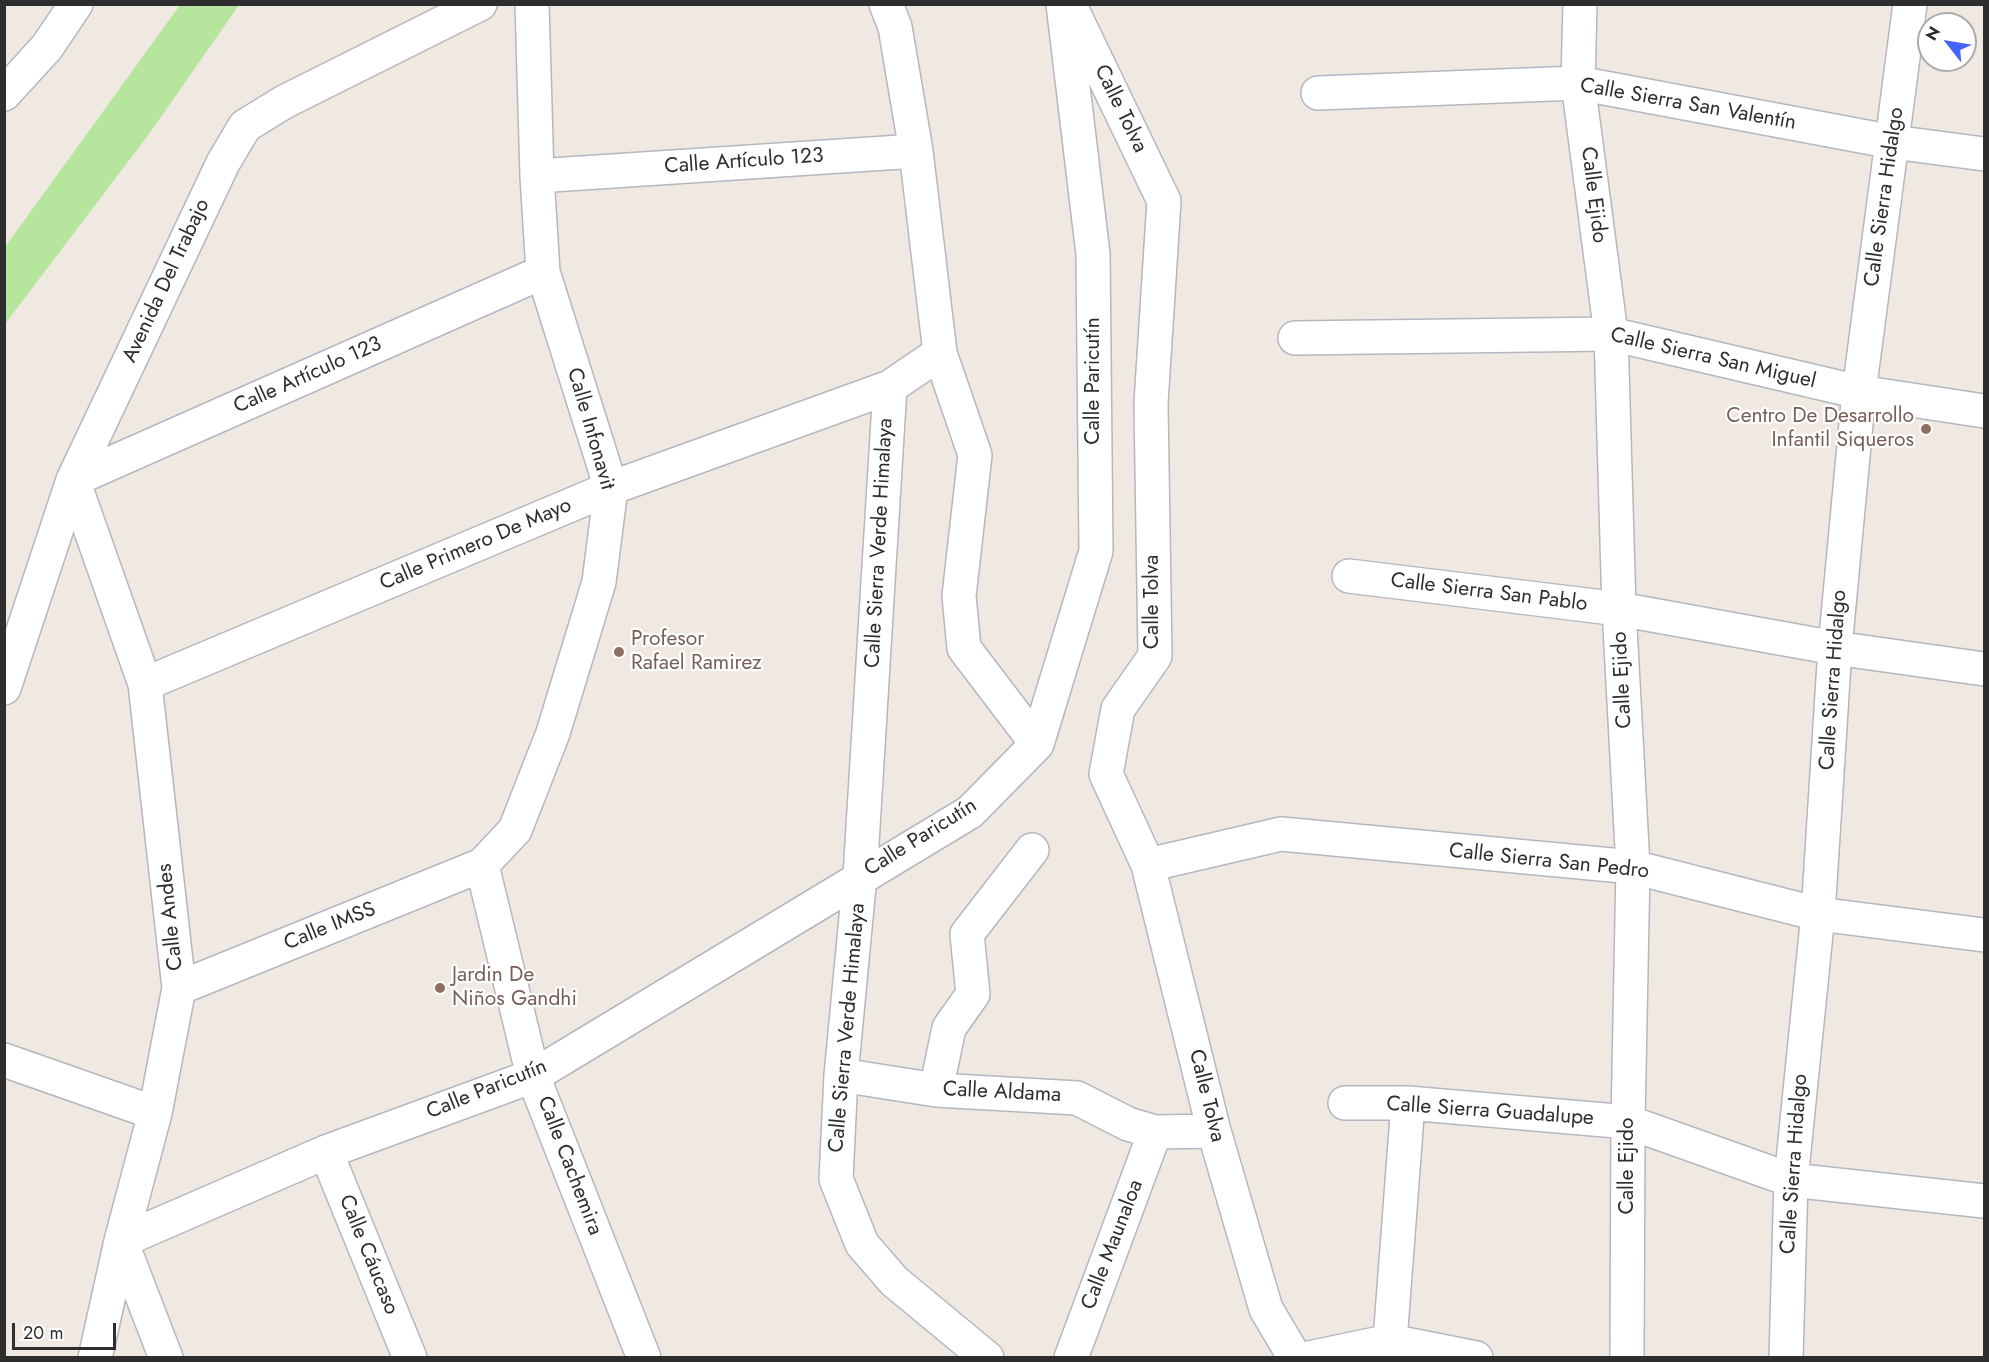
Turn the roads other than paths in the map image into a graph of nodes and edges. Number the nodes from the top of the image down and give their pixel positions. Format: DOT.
graph roads {
  1 [pos="76,4"];
  2 [pos="480,4"];
  3 [pos="532,4"];
  4 [pos="886,4"];
  5 [pos="1063,4"];
  6 [pos="1069,4"];
  7 [pos="1580,4"];
  8 [pos="1910,4"];
  9 [pos="1578,83"];
  10 [pos="1318,93"];
  11 [pos="4,94"];
  12 [pos="1893,142"];
  13 [pos="916,151"];
  14 [pos="1984,154"];
  15 [pos="537,176"];
  16 [pos="543,272"];
  17 [pos="1611,334"];
  18 [pos="1295,338"];
  19 [pos="940,353"];
  20 [pos="890,387"];
  21 [pos="1859,392"];
  22 [pos="1984,411"];
  23 [pos="73,480"];
  24 [pos="610,488"];
  25 [pos="1349,576"];
  26 [pos="1619,609"];
  27 [pos="1835,648"];
  28 [pos="1984,669"];
  29 [pos="145,684"];
  30 [pos="4,688"];
  31 [pos="1037,744"];
  32 [pos="1032,850"];
  33 [pos="482,865"];
  34 [pos="1148,865"];
  35 [pos="1633,867"];
  36 [pos="860,876"];
  37 [pos="1818,914"];
  38 [pos="1984,935"];
  39 [pos="179,988"];
  40 [pos="4,1060"];
  41 [pos="533,1076"];
  42 [pos="842,1076"];
  43 [pos="936,1090"];
  44 [pos="1345,1103"];
  45 [pos="1408,1103"];
  46 [pos="155,1113"];
  47 [pos="1628,1122"];
  48 [pos="1214,1131"];
  49 [pos="1155,1132"];
  50 [pos="326,1152"];
  51 [pos="1791,1180"];
  52 [pos="1984,1201"];
  53 [pos="120,1241"];
  54 [pos="1390,1341"];
  55 [pos="95,1358"];
  56 [pos="166,1358"];
  57 [pos="410,1358"];
  58 [pos="644,1358"];
  59 [pos="987,1358"];
  60 [pos="1071,1358"];
  61 [pos="1295,1358"];
  62 [pos="1309,1358"];
  63 [pos="1476,1358"];
  64 [pos="1627,1358"];
  65 [pos="1786,1358"];
  1 -- 11 [label="street"];
  2 -- 23 [label="street, Avenida Del Trabajo"];
  3 -- 15 [label="street, Calle Infonavit"];
  4 -- 13 [label="street"];
  5 -- 31 [label="street, Calle Paricutín"];
  6 -- 34 [label="street, Calle Tolva"];
  7 -- 9 [label="street, Calle Ejido"];
  8 -- 12 [label="street, Calle Sierra Hidalgo"];
  9 -- 10 [label="street, Calle Sierra San Valentín"];
  9 -- 12 [label="street, Calle Sierra San Valentín"];
  9 -- 17 [label="street, Calle Ejido"];
  12 -- 14 [label="street, Calle Sierra San Valentín"];
  12 -- 21 [label="street, Calle Sierra Hidalgo"];
  13 -- 15 [label="street, Calle Artículo 123"];
  13 -- 19 [label="street"];
  15 -- 16 [label="street, Calle Infonavit"];
  16 -- 23 [label="street, Calle Artículo 123"];
  16 -- 24 [label="street, Calle Infonavit"];
  17 -- 18 [label="street, Calle Sierra San Miguel"];
  17 -- 21 [label="street, Calle Sierra San Miguel"];
  17 -- 26 [label="street, Calle Ejido"];
  19 -- 20 [label="street, Calle Primero De Mayo"];
  19 -- 31 [label="street"];
  20 -- 24 [label="street, Calle Primero De Mayo"];
  20 -- 36 [label="street, Calle Sierra Verde Himalaya"];
  21 -- 22 [label="street, Calle Sierra San Miguel"];
  21 -- 27 [label="street, Calle Sierra Hidalgo"];
  23 -- 29 [label="street, Calle Andes"];
  23 -- 30 [label="street, Avenida Del Trabajo"];
  24 -- 29 [label="street, Calle Primero De Mayo"];
  24 -- 33 [label="street, Calle Infonavit"];
  25 -- 26 [label="street, Calle Sierra San Pablo"];
  26 -- 27 [label="street, Calle Sierra San Pablo"];
  26 -- 35 [label="street, Calle Ejido"];
  27 -- 28 [label="street, Calle Sierra San Pablo"];
  27 -- 37 [label="street, Calle Sierra Hidalgo"];
  29 -- 39 [label="street, Calle Andes"];
  31 -- 36 [label="street, Calle Paricutín"];
  32 -- 43 [label="street"];
  33 -- 39 [label="street, Calle IMSS"];
  33 -- 41 [label="street, Calle Cachemira"];
  34 -- 35 [label="street, Calle Sierra San Pedro"];
  34 -- 48 [label="street, Calle Tolva"];
  35 -- 37 [label="street, Calle Sierra San Pedro"];
  35 -- 47 [label="street, Calle Ejido"];
  36 -- 41 [label="street, Calle Paricutín"];
  36 -- 42 [label="street, Calle Sierra Verde Himalaya"];
  37 -- 38 [label="street, Calle Sierra San Pedro"];
  37 -- 51 [label="street, Calle Sierra Hidalgo"];
  39 -- 46 [label="street, Calle Andes"];
  40 -- 46 [label="street"];
  41 -- 50 [label="street, Calle Paricutín"];
  41 -- 58 [label="street, Calle Cachemira"];
  42 -- 43 [label="street, Calle Aldama"];
  42 -- 59 [label="street, Calle Sierra Verde Himalaya"];
  43 -- 49 [label="street, Calle Aldama"];
  44 -- 45 [label="street, Calle Sierra Guadalupe"];
  45 -- 47 [label="street, Calle Sierra Guadalupe"];
  45 -- 54 [label="street"];
  46 -- 53 [label="street, Calle Andes"];
  47 -- 51 [label="street, Calle Sierra Guadalupe"];
  47 -- 64 [label="street, Calle Ejido"];
  48 -- 49 [label="street"];
  48 -- 61 [label="street, Calle Tolva"];
  49 -- 60 [label="street, Calle Maunaloa"];
  50 -- 53 [label="street, Calle Paricutín"];
  50 -- 57 [label="street, Calle Cáucaso"];
  51 -- 52 [label="street, Calle Sierra Guadalupe"];
  51 -- 65 [label="street, Calle Sierra Hidalgo"];
  53 -- 55 [label="street, Calle Andes"];
  53 -- 56 [label="street"];
  54 -- 62 [label="street"];
  54 -- 63 [label="street"];
}
